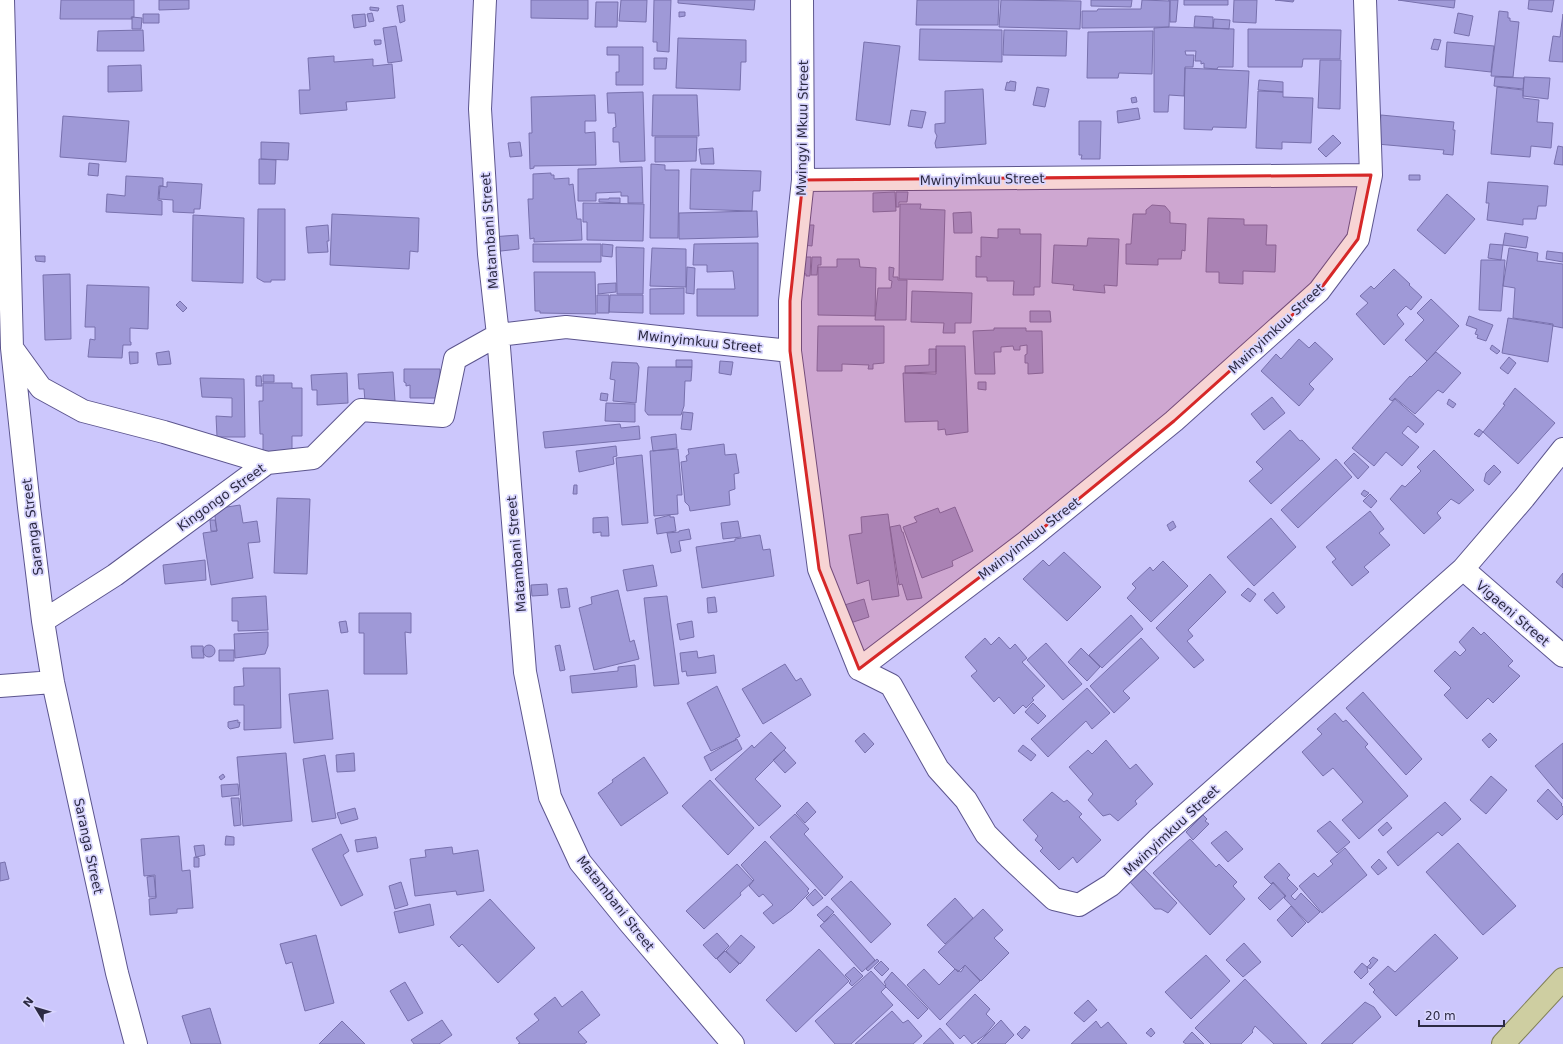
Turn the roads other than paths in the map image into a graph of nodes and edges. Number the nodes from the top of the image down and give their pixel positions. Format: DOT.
graph roads {
  1 [pos="3,0"];
  2 [pos="485,0"];
  3 [pos="802,0"];
  4 [pos="1365,0"];
  5 [pos="1371,175"];
  6 [pos="803,180"];
  7 [pos="498,335"];
  8 [pos="12,348"];
  9 [pos="790,351"];
  10 [pos="1563,449"];
  11 [pos="267,463"];
  12 [pos="1463,569"];
  13 [pos="43,621"];
  14 [pos="1563,656"];
  15 [pos="859,669"];
  16 [pos="53,682"];
  17 [pos="0,686"];
  18 [pos="1563,979"];
  19 [pos="136,1044"];
  20 [pos="733,1044"];
  21 [pos="1503,1044"];
  1 -- 8 [label="street, Saranga Street"];
  2 -- 7 [label="street, Matambani Street"];
  3 -- 6 [label="street, Mwingyi Mkuu Street"];
  4 -- 5 [label="street"];
  5 -- 6 [label="street, Mwinyimkuu Street"];
  5 -- 15 [label="street, Mwinyimkuu Street"];
  6 -- 9 [label="street, Mwingyi Mkuu Street"];
  7 -- 9 [label="street, Mwinyimkuu Street"];
  7 -- 11 [label="street, Kingongo Street"];
  7 -- 20 [label="street, Matambani Street"];
  8 -- 11 [label="street"];
  8 -- 13 [label="street, Saranga Street"];
  9 -- 15 [label="street"];
  10 -- 12 [label="street, Mwinyimkuu Street"];
  11 -- 13 [label="street, Kingongo Street"];
  12 -- 14 [label="street, Vigaeni Street"];
  12 -- 15 [label="street, Mwinyimkuu Street"];
  13 -- 16 [label="street, Saranga Street"];
  16 -- 17 [label="street"];
  16 -- 19 [label="street, Saranga Street"];
  18 -- 21 [label="main road"];
}
